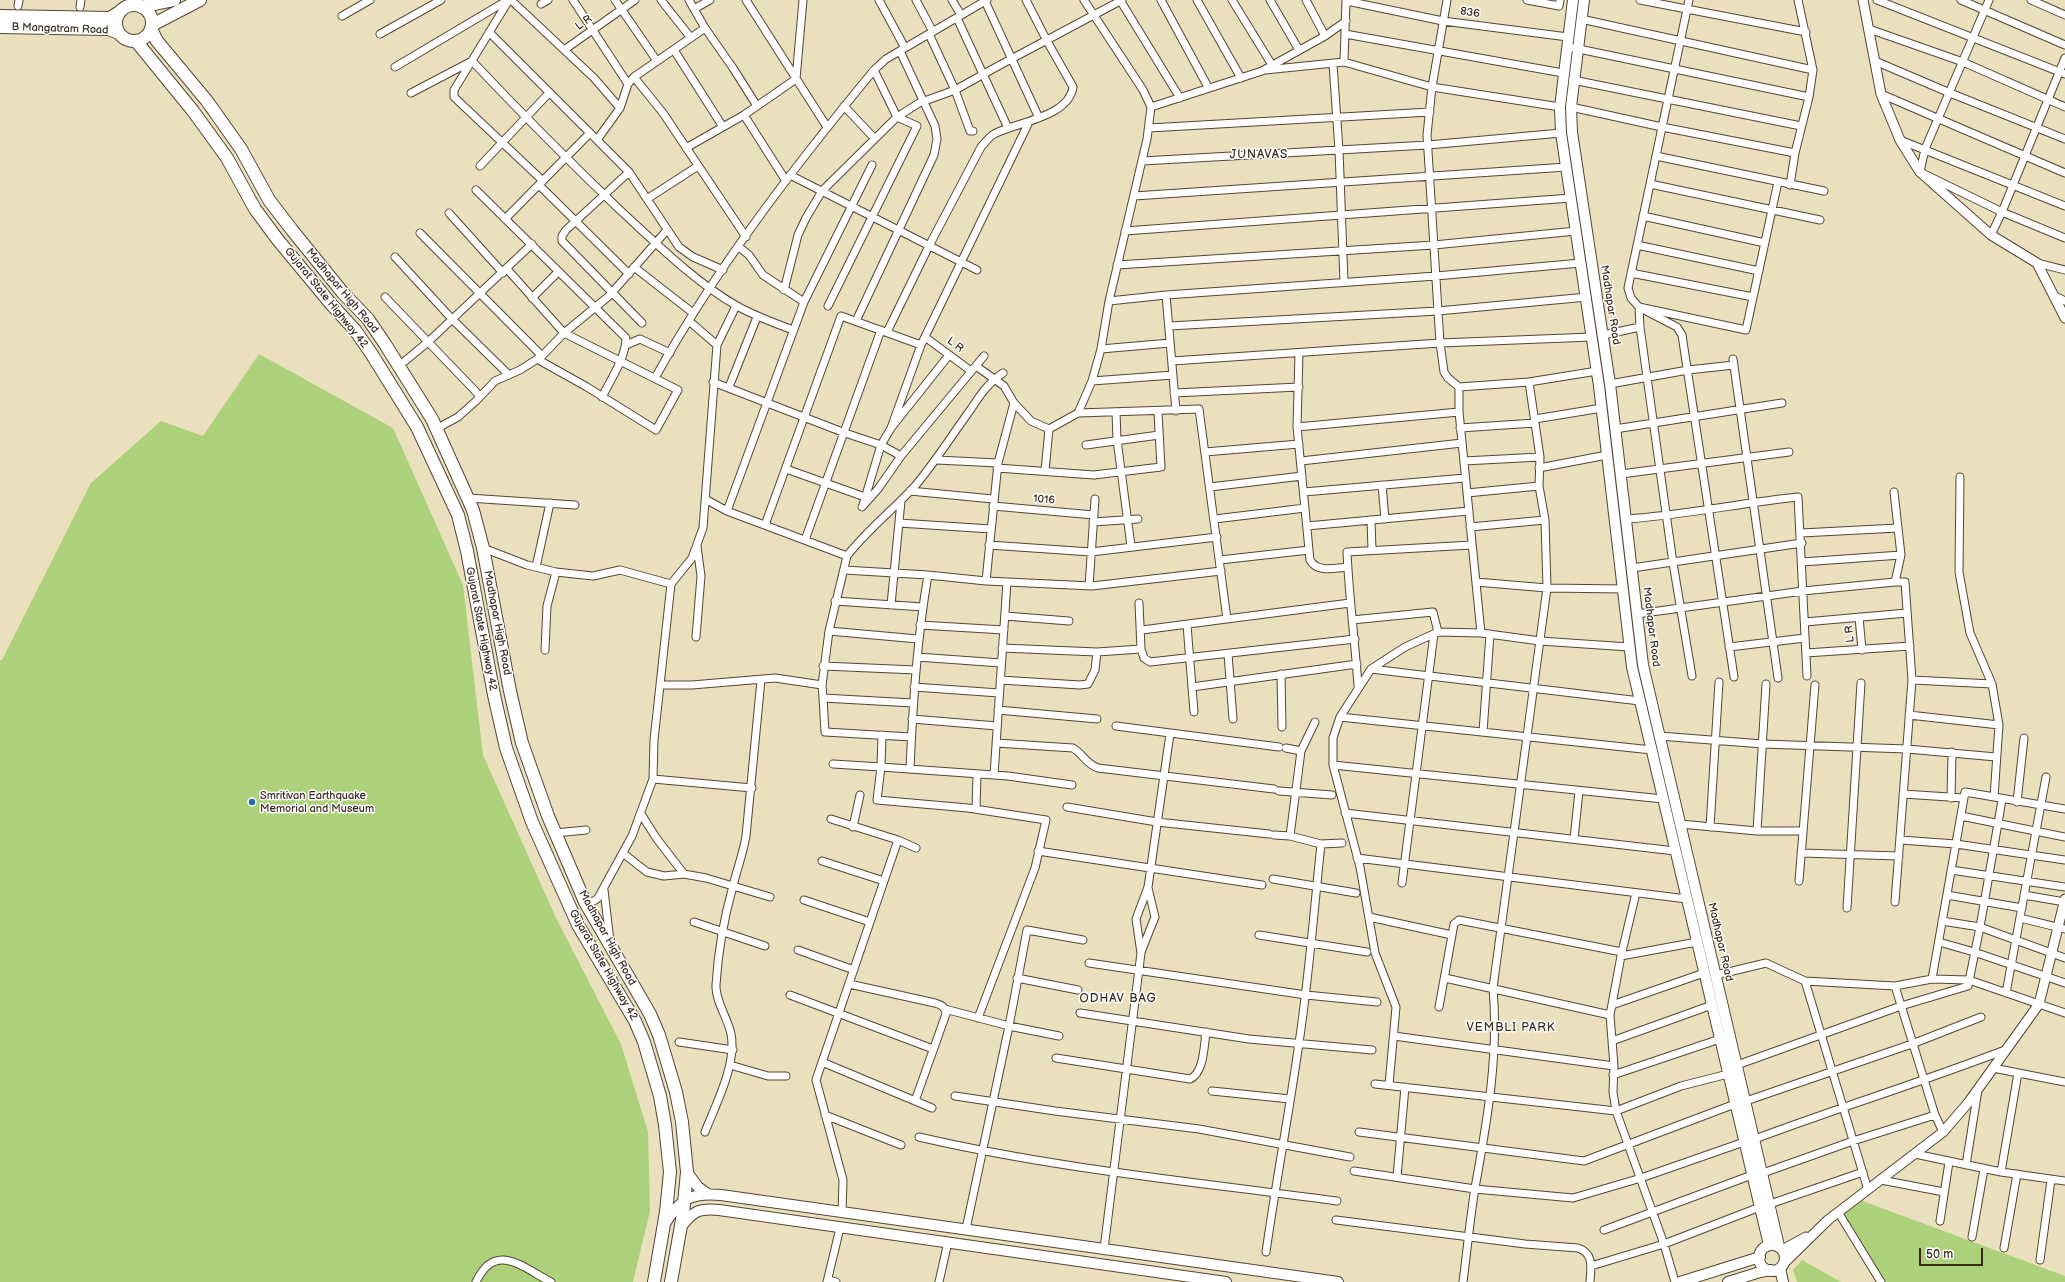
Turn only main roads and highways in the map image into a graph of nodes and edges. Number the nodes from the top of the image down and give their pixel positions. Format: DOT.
graph roads {
  1 [pos="174,0"];
  2 [pos="200,0"];
  3 [pos="1573,0"];
  4 [pos="1584,0"];
  5 [pos="141,7"];
  6 [pos="121,11"];
  7 [pos="0,16"];
  8 [pos="0,27"];
  9 [pos="151,27"];
  10 [pos="119,33"];
  11 [pos="136,41"];
  12 [pos="1598,336"];
  13 [pos="687,1172"];
  14 [pos="708,1194"];
  15 [pos="684,1202"];
  16 [pos="664,1225"];
  17 [pos="681,1227"];
  18 [pos="1777,1247"];
  19 [pos="1760,1256"];
  20 [pos="1778,1268"];
  21 [pos="1210,1281"];
  22 [pos="654,1282"];
  23 [pos="671,1282"];
  24 [pos="1226,1282"];
  25 [pos="1338,1282"];
  26 [pos="1680,1282"];
  27 [pos="1728,1282"];
  28 [pos="1783,1282"];
  1 -- 5 [label="main road"];
  2 -- 9 [label="main road"];
  3 -- 12 [label="main road, Madhapar Road"];
  4 -- 12 [label="main road, Madhapar Road"];
  5 -- 6 [label="main road"];
  5 -- 9 [label="main road"];
  6 -- 7 [label="main road, B Mangatram Road"];
  6 -- 10 [label="main road"];
  8 -- 10 [label="main road, B Mangatram Road"];
  9 -- 11 [label="main road"];
  9 -- 13 [label="main road, Madhapar High Road"];
  10 -- 11 [label="main road"];
  11 -- 16 [label="main road, Gujarat State Highway 42"];
  12 -- 18 [label="main road, Madhapar Road"];
  12 -- 18 [label="main road, Madhapar Road"];
  13 -- 14 [label="main road"];
  13 -- 15 [label="main road, Madhapar High Road"];
  14 -- 15 [label="main road"];
  14 -- 25 [label="main road"];
  15 -- 16 [label="main road"];
  15 -- 17 [label="main road, Madhapar High Road"];
  16 -- 22 [label="main road, Gujarat State Highway 42"];
  17 -- 21 [label="main road"];
  17 -- 23 [label="main road, Madhapar High Road"];
  18 -- 19 [label="main road"];
  18 -- 20 [label="main road"];
  19 -- 20 [label="main road"];
  19 -- 26 [label="main road"];
  20 -- 27 [label="main road"];
  20 -- 28 [label="main road"];
  21 -- 24 [label="main road"];
}
